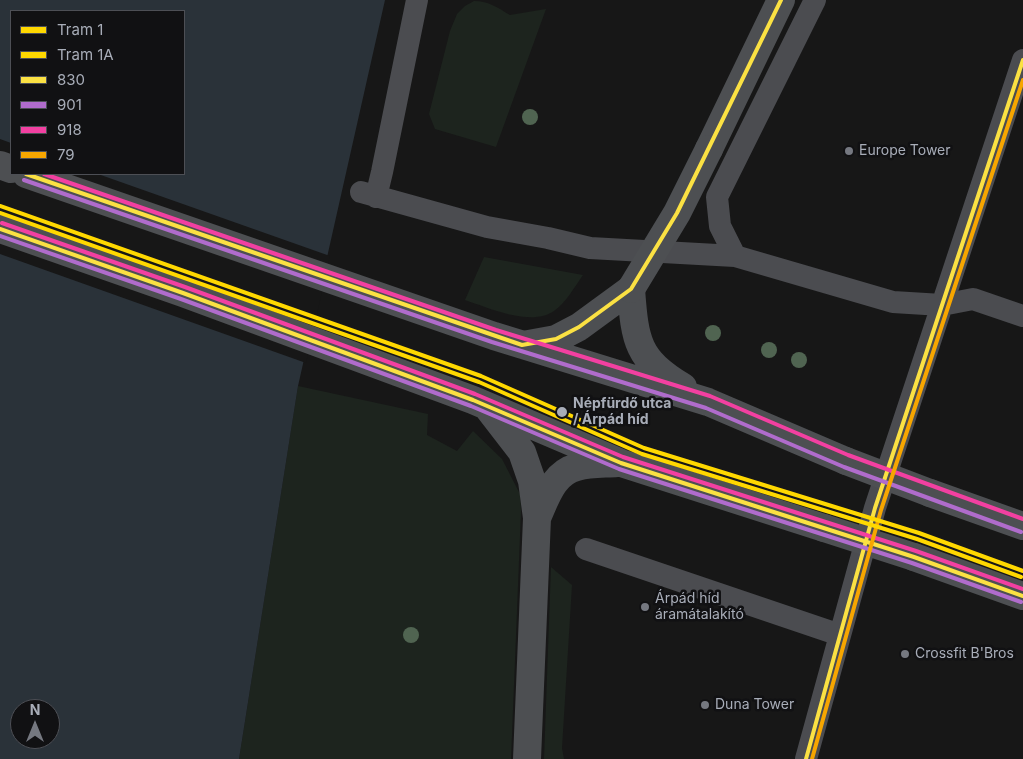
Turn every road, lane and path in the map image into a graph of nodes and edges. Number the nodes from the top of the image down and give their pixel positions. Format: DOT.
graph roads {
  1 [pos="418,0"];
  2 [pos="781,0"];
  3 [pos="815,0"];
  4 [pos="1023,60"];
  5 [pos="29,175"];
  6 [pos="0,229"];
  7 [pos="735,256"];
  8 [pos="631,289"];
  9 [pos="942,305"];
  10 [pos="1023,316"];
  11 [pos="522,345"];
  12 [pos="708,402"];
  13 [pos="479,403"];
  14 [pos="621,463"];
  15 [pos="537,518"];
  16 [pos="1023,526"];
  17 [pos="586,549"];
  18 [pos="1023,596"];
  19 [pos="840,635"];
  20 [pos="527,759"];
  21 [pos="806,759"];
  1 -- 7 [label="street"];
  2 -- 8 [label="main road, bridge"];
  3 -- 7 [label="street"];
  4 -- 9 [label="street"];
  5 -- 11 [label="main road"];
  6 -- 13 [label="main road"];
  7 -- 9 [label="street"];
  8 -- 11 [label="main road"];
  8 -- 12 [label="main road"];
  9 -- 10 [label="street"];
  9 -- 19 [label="street"];
  11 -- 12 [label="main road"];
  12 -- 16 [label="main road, bridge"];
  13 -- 14 [label="main road"];
  13 -- 15 [label="main road"];
  14 -- 15 [label="main road"];
  14 -- 18 [label="main road, bridge"];
  15 -- 20 [label="main road"];
  17 -- 19 [label="street"];
  19 -- 21 [label="street"];
}
